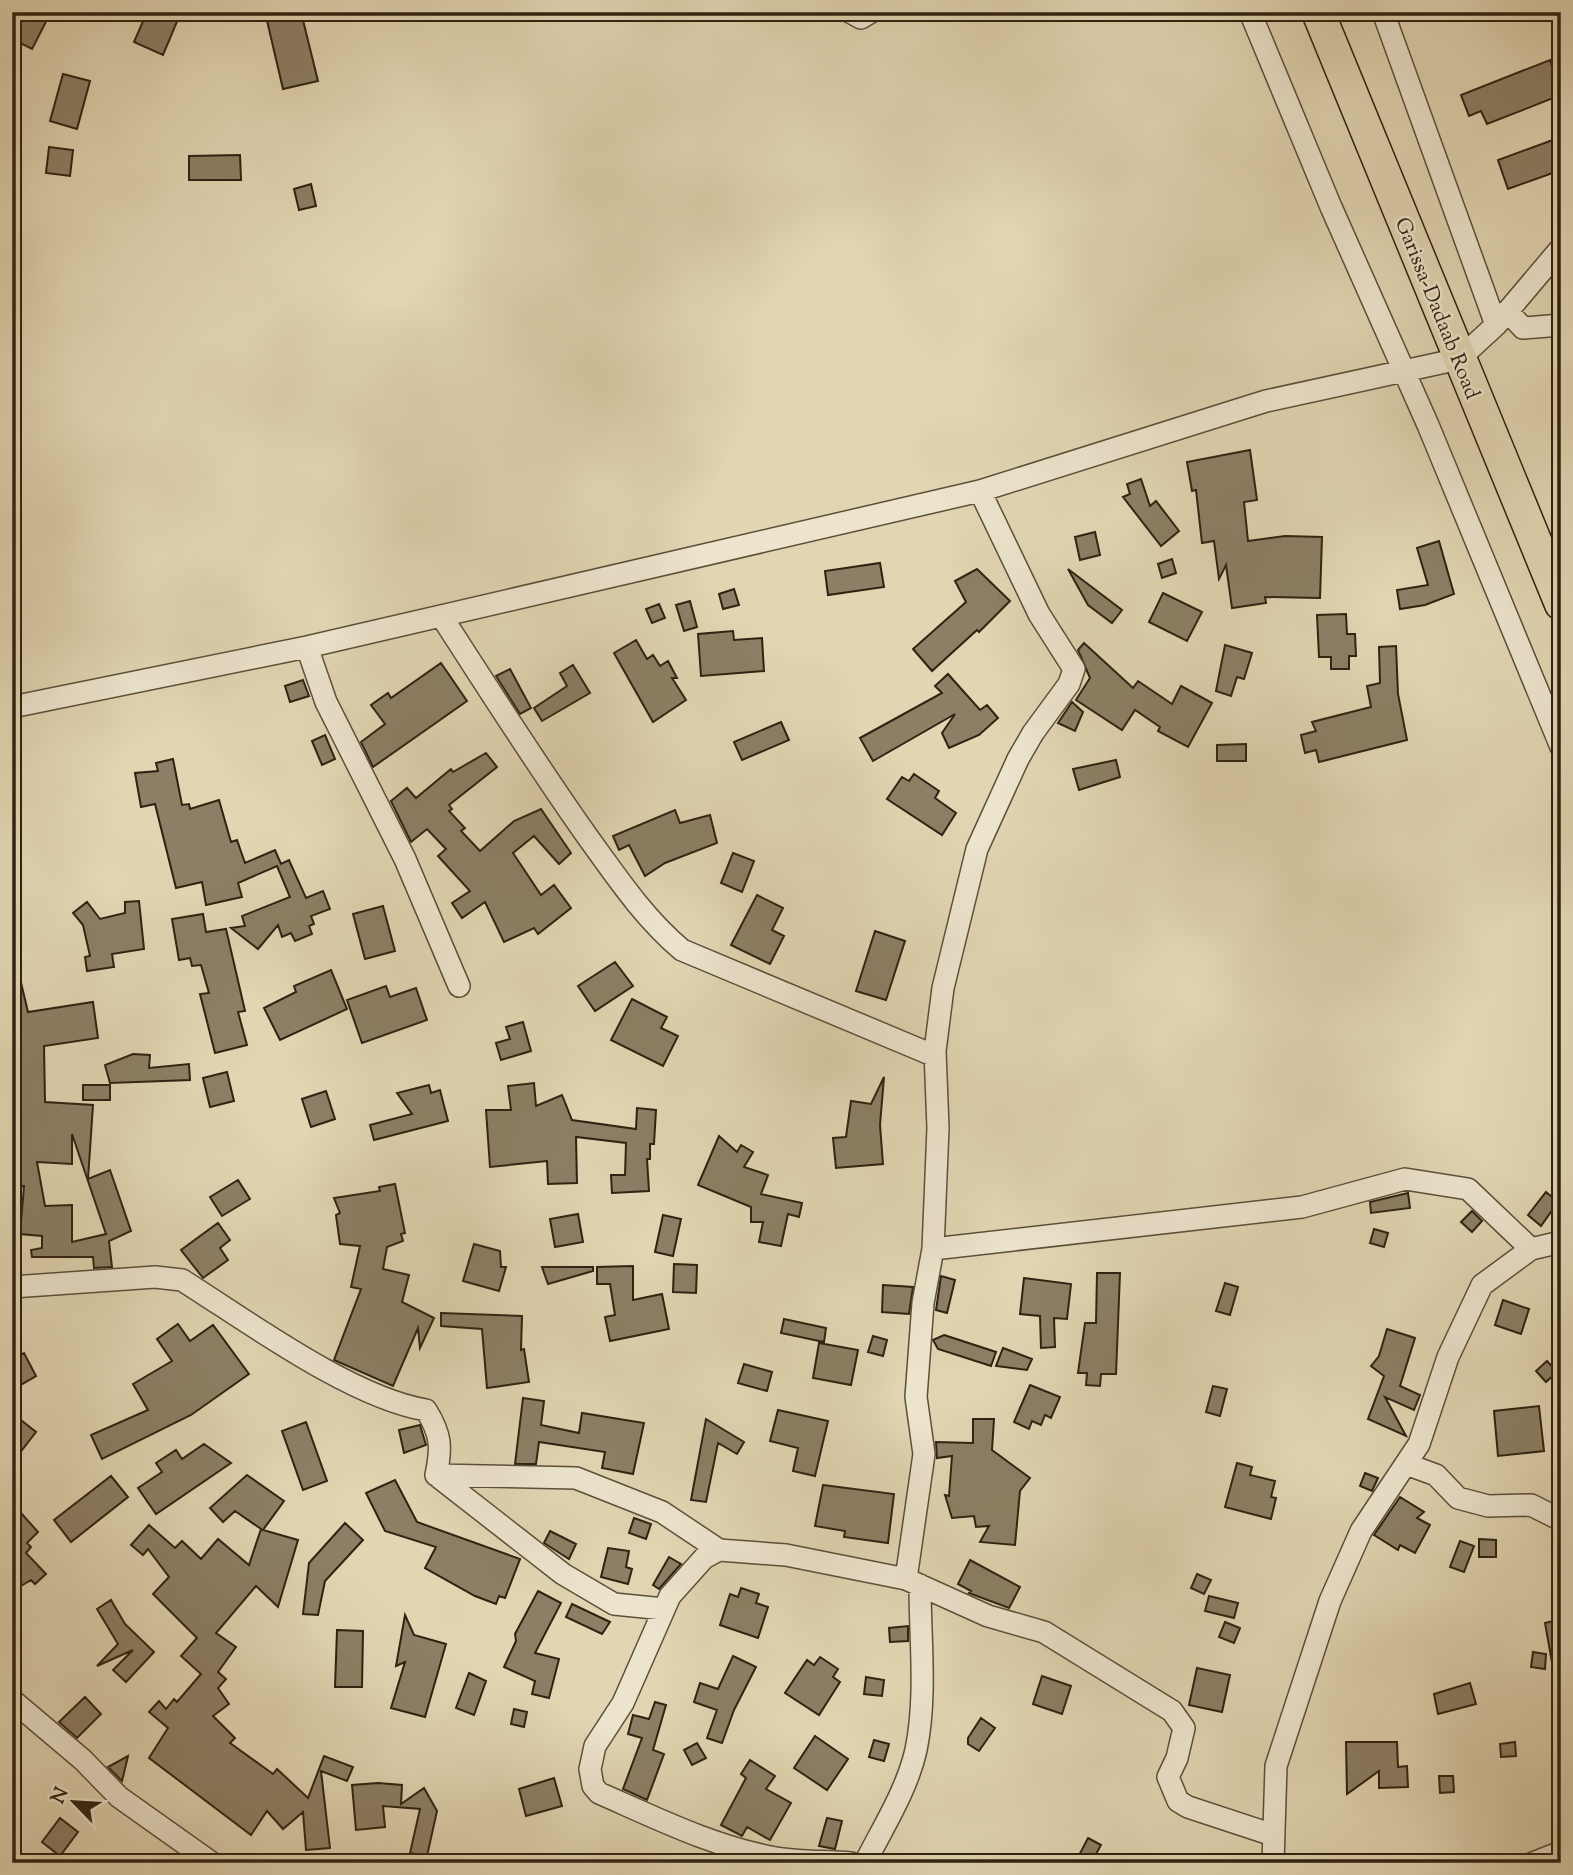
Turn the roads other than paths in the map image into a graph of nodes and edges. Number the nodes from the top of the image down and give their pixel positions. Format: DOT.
graph roads {
  1 [pos="850,12"];
  2 [pos="870,12"];
  3 [pos="1250,12"];
  4 [pos="1318,12"];
  5 [pos="1383,12"];
  6 [pos="1561,248"];
  7 [pos="1502,318"];
  8 [pos="1561,325"];
  9 [pos="1459,359"];
  10 [pos="1402,370"];
  11 [pos="980,491"];
  12 [pos="1561,604"];
  13 [pos="442,617"];
  14 [pos="307,647"];
  15 [pos="12,707"];
  16 [pos="1561,747"];
  17 [pos="459,986"];
  18 [pos="935,1056"];
  19 [pos="1561,1242"];
  20 [pos="933,1249"];
  21 [pos="1531,1249"];
  22 [pos="12,1287"];
  23 [pos="1406,1464"];
  24 [pos="436,1475"];
  25 [pos="1561,1520"];
  26 [pos="719,1550"];
  27 [pos="913,1582"];
  28 [pos="664,1609"];
  29 [pos="13,1701"];
  30 [pos="1273,1835"];
  31 [pos="1561,1852"];
  32 [pos="212,1863"];
  33 [pos="851,1863"];
  34 [pos="865,1863"];
  35 [pos="1273,1863"];
  36 [pos="1533,1863"];
  1 -- 2 [label="street"];
  3 -- 10 [label="street"];
  4 -- 9 [label="highway, Garissa-Dadaab Road"];
  5 -- 7 [label="street"];
  6 -- 7 [label="street"];
  7 -- 8 [label="street"];
  7 -- 9 [label="street"];
  9 -- 10 [label="street"];
  9 -- 12 [label="highway, Garissa-Dadaab Road"];
  10 -- 11 [label="street"];
  10 -- 16 [label="street"];
  11 -- 13 [label="street"];
  11 -- 18 [label="street"];
  13 -- 14 [label="street"];
  13 -- 18 [label="street"];
  14 -- 15 [label="street"];
  14 -- 17 [label="street"];
  18 -- 20 [label="street"];
  19 -- 21 [label="street"];
  20 -- 21 [label="street"];
  20 -- 27 [label="street"];
  21 -- 23 [label="street"];
  22 -- 24 [label="street"];
  23 -- 25 [label="street"];
  23 -- 30 [label="street"];
  24 -- 26 [label="street"];
  24 -- 28 [label="street"];
  26 -- 27 [label="street"];
  26 -- 28 [label="street"];
  27 -- 30 [label="street"];
  27 -- 34 [label="street"];
  28 -- 33 [label="street"];
  29 -- 32 [label="street"];
  30 -- 35 [label="street"];
  31 -- 36 [label="street"];
}
